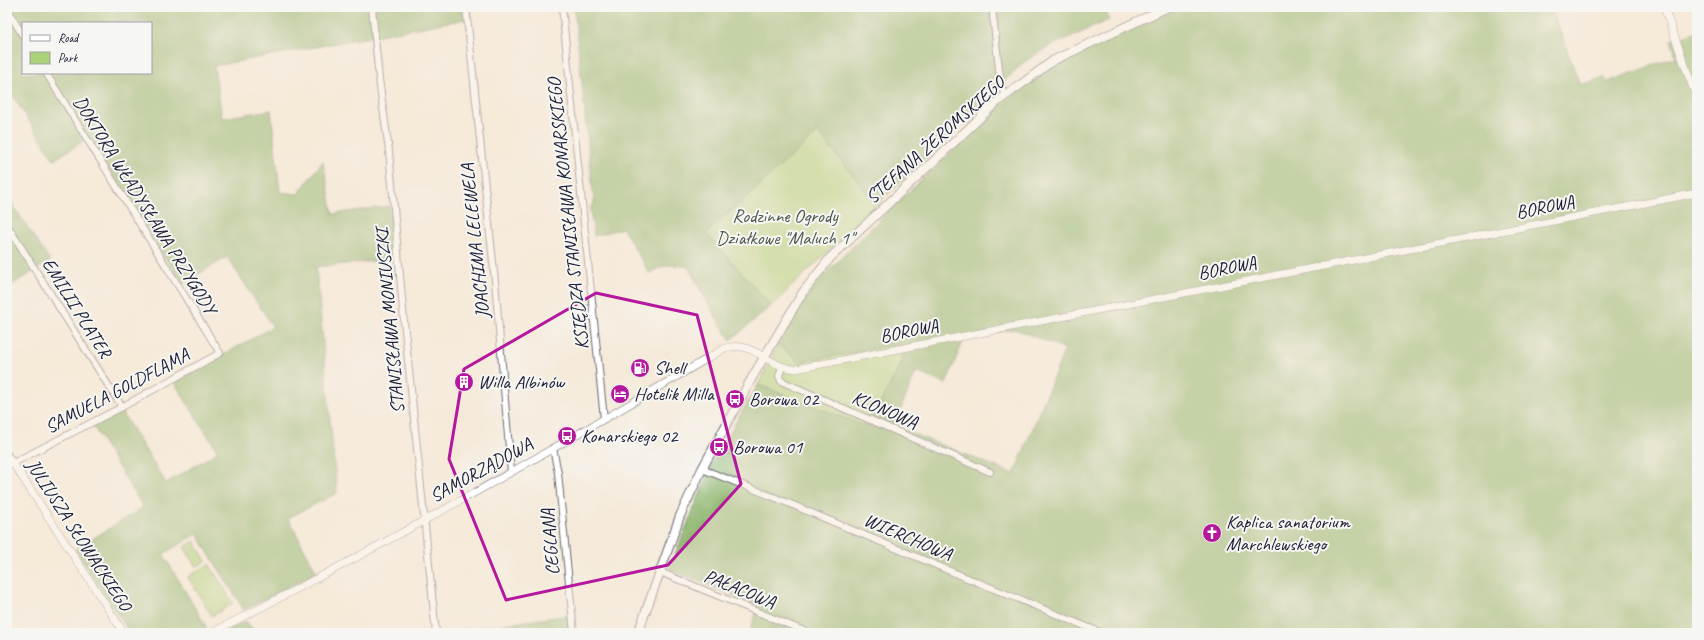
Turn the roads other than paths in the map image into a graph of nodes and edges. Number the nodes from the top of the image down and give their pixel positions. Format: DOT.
graph roads {
  1 [pos="372,7"];
  2 [pos="466,7"];
  3 [pos="562,7"];
  4 [pos="992,7"];
  5 [pos="1168,7"];
  6 [pos="1664,7"];
  7 [pos="7,9"];
  8 [pos="22,34"];
  9 [pos="47,74"];
  10 [pos="1005,96"];
  11 [pos="1697,99"];
  12 [pos="1697,193"];
  13 [pos="7,225"];
  14 [pos="220,353"];
  15 [pos="765,357"];
  16 [pos="782,367"];
  17 [pos="122,407"];
  18 [pos="604,419"];
  19 [pos="553,448"];
  20 [pos="7,454"];
  21 [pos="10,465"];
  22 [pos="702,469"];
  23 [pos="511,472"];
  24 [pos="990,472"];
  25 [pos="425,520"];
  26 [pos="660,572"];
  27 [pos="124,633"];
  28 [pos="211,633"];
  29 [pos="436,633"];
  30 [pos="574,633"];
  31 [pos="638,633"];
  32 [pos="809,633"];
  33 [pos="1102,633"];
  1 -- 25 [label="street, STANISŁAWA MONIUSZKI"];
  2 -- 23 [label="street, JOACHIMA LELEWELA"];
  3 -- 18 [label="street, KSIĘDZA STANISŁAWA KONARSKIEGO"];
  4 -- 10 [label="street"];
  5 -- 10 [label="main road, STEFANA ŻEROMSKIEGO"];
  6 -- 11 [label="street"];
  7 -- 8 [label="street"];
  9 -- 14 [label="street, DOKTORA WŁADYSŁAWA PRZYGODY"];
  10 -- 15 [label="main road, STEFANA ŻEROMSKIEGO"];
  12 -- 16 [label="street, BOROWA"];
  13 -- 17 [label="street, EMILII PLATER"];
  14 -- 17 [label="street, SAMUELA GOLDFLAMA"];
  15 -- 16 [label="street, BOROWA"];
  15 -- 18 [label="street, SAMORZĄDOWA"];
  15 -- 22 [label="main road, STEFANA ŻEROMSKIEGO"];
  16 -- 24 [label="street, KLONOWA"];
  17 -- 21 [label="street, SAMUELA GOLDFLAMA"];
  18 -- 19 [label="street, SAMORZĄDOWA"];
  19 -- 23 [label="street, SAMORZĄDOWA"];
  19 -- 30 [label="street, CEGLANA"];
  20 -- 21 [label="street, JULIUSZA SŁOWACKIEGO"];
  21 -- 27 [label="street, JULIUSZA SŁOWACKIEGO"];
  22 -- 26 [label="main road, STEFANA ŻEROMSKIEGO"];
  22 -- 33 [label="street, WIERCHOWA"];
  23 -- 25 [label="street, SAMORZĄDOWA"];
  25 -- 28 [label="street, SAMORZĄDOWA"];
  25 -- 29 [label="street, STANISŁAWA MONIUSZKI"];
  26 -- 31 [label="main road, STEFANA ŻEROMSKIEGO"];
  26 -- 32 [label="street, PAŁACOWA"];
}
